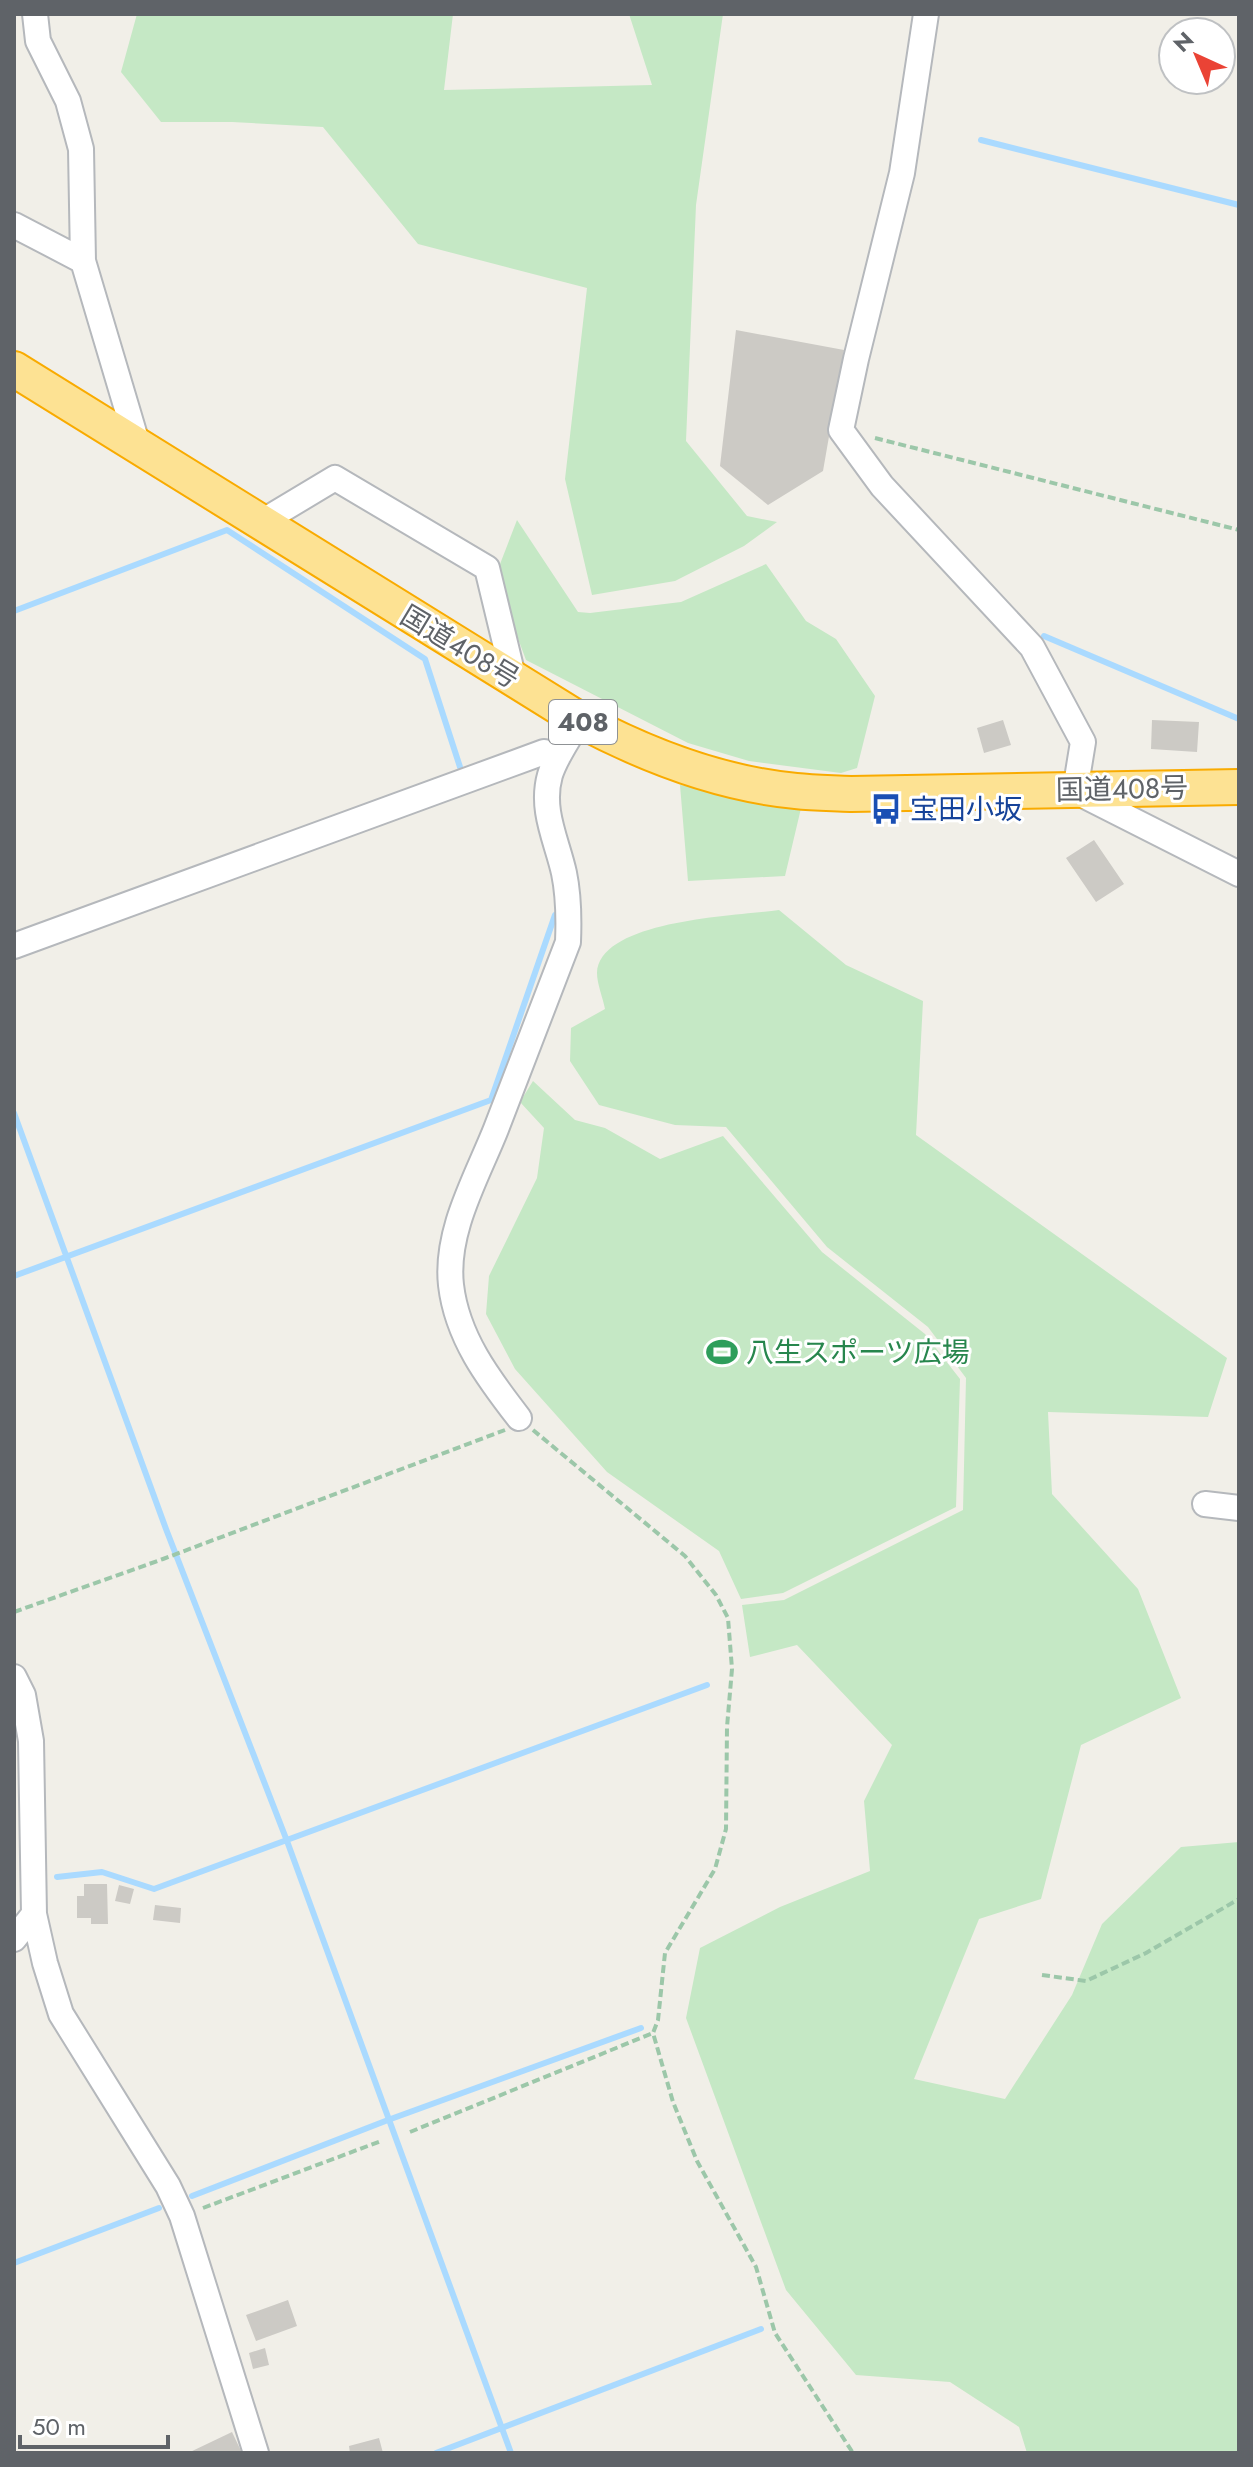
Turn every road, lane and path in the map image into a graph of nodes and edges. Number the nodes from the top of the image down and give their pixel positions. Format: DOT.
graph roads {
  1 [pos="35,14"];
  2 [pos="926,14"];
  3 [pos="14,225"];
  4 [pos="83,261"];
  5 [pos="14,369"];
  6 [pos="841,430"];
  7 [pos="138,446"];
  8 [pos="260,523"];
  9 [pos="1239,530"];
  10 [pos="514,680"];
  11 [pos="580,720"];
  12 [pos="559,755"];
  13 [pos="1239,787"];
  14 [pos="1075,791"];
  15 [pos="1239,874"];
  16 [pos="14,946"];
  17 [pos="519,1418"];
  18 [pos="1205,1504"];
  19 [pos="1239,1508"];
  20 [pos="14,1612"];
  21 [pos="14,1677"];
  22 [pos="1239,1899"];
  23 [pos="34,1914"];
  24 [pos="14,1939"];
  25 [pos="1042,1975"];
  26 [pos="653,2033"];
  27 [pos="410,2132"];
  28 [pos="381,2141"];
  29 [pos="182,2216"];
  30 [pos="256,2453"];
  31 [pos="853,2453"];
  1 -- 4 [label="street"];
  2 -- 6 [label="street"];
  3 -- 4 [label="street"];
  4 -- 7 [label="street"];
  5 -- 7 [label="highway, 国道408号 / 408"];
  6 -- 9 [label="path"];
  6 -- 14 [label="street"];
  7 -- 8 [label="highway, 国道408号 / 408"];
  8 -- 10 [label="highway, 国道408号 / 408"];
  8 -- 10 [label="street"];
  10 -- 11 [label="highway, 国道408号 / 408"];
  11 -- 12 [label="street"];
  11 -- 14 [label="highway, 国道408号 / 408"];
  12 -- 16 [label="street"];
  12 -- 17 [label="street"];
  13 -- 14 [label="highway, 国道408号 / 408"];
  14 -- 15 [label="street"];
  17 -- 20 [label="path"];
  17 -- 26 [label="path"];
  18 -- 19 [label="street"];
  21 -- 23 [label="street"];
  22 -- 25 [label="path"];
  23 -- 24 [label="street"];
  23 -- 29 [label="street"];
  26 -- 27 [label="path"];
  26 -- 31 [label="path"];
  28 -- 29 [label="path"];
  29 -- 30 [label="street"];
}
